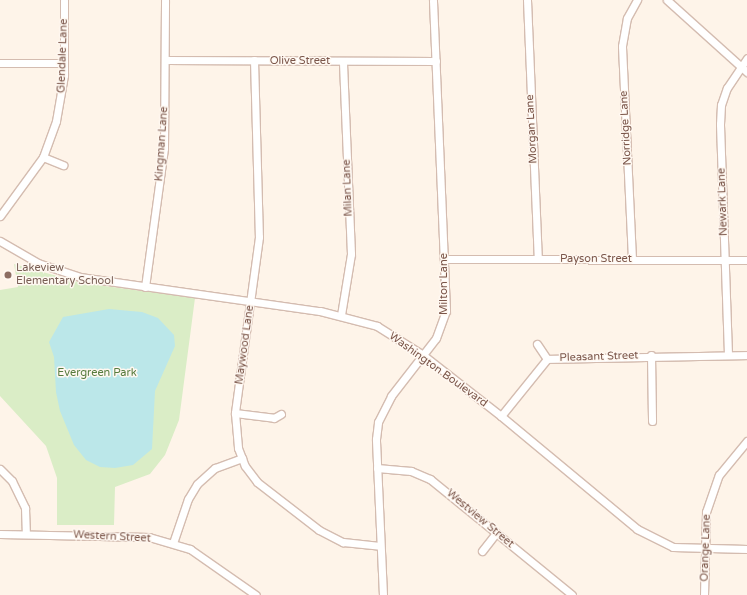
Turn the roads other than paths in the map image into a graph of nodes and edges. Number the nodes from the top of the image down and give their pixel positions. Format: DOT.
graph roads {
  1 [pos="64,0"];
  2 [pos="165,0"];
  3 [pos="433,0"];
  4 [pos="526,0"];
  5 [pos="637,0"];
  6 [pos="667,0"];
  7 [pos="747,58"];
  8 [pos="165,60"];
  9 [pos="254,60"];
  10 [pos="343,61"];
  11 [pos="436,61"];
  12 [pos="0,63"];
  13 [pos="64,63"];
  14 [pos="744,69"];
  15 [pos="42,157"];
  16 [pos="63,165"];
  17 [pos="0,216"];
  18 [pos="0,241"];
  19 [pos="445,259"];
  20 [pos="538,259"];
  21 [pos="632,259"];
  22 [pos="725,259"];
  23 [pos="747,260"];
  24 [pos="145,286"];
  25 [pos="251,302"];
  26 [pos="341,315"];
  27 [pos="537,344"];
  28 [pos="728,354"];
  29 [pos="423,355"];
  30 [pos="651,355"];
  31 [pos="747,355"];
  32 [pos="547,359"];
  33 [pos="235,413"];
  34 [pos="282,414"];
  35 [pos="500,416"];
  36 [pos="652,421"];
  37 [pos="747,441"];
  38 [pos="242,458"];
  39 [pos="377,468"];
  40 [pos="0,469"];
  41 [pos="496,533"];
  42 [pos="0,534"];
  43 [pos="26,534"];
  44 [pos="173,543"];
  45 [pos="380,546"];
  46 [pos="704,549"];
  47 [pos="747,549"];
  48 [pos="482,551"];
  49 [pos="256,595"];
  50 [pos="382,595"];
  51 [pos="572,595"];
  52 [pos="704,595"];
  1 -- 13 [label="street, Glendale Lane"];
  2 -- 8 [label="street, Kingman Lane"];
  3 -- 11 [label="street, Milton Lane"];
  4 -- 20 [label="street, Morgan Lane"];
  5 -- 21 [label="street, Norridge Lane"];
  6 -- 14 [label="street"];
  7 -- 14 [label="street, Newark Lane"];
  8 -- 9 [label="street, Olive Street"];
  8 -- 24 [label="street, Kingman Lane"];
  9 -- 10 [label="street, Olive Street"];
  9 -- 25 [label="street, Maywood Lane"];
  10 -- 11 [label="street, Olive Street"];
  10 -- 26 [label="street, Milan Lane"];
  11 -- 19 [label="street, Milton Lane"];
  12 -- 13 [label="street"];
  13 -- 15 [label="street, Glendale Lane"];
  14 -- 22 [label="street, Newark Lane"];
  15 -- 16 [label="street"];
  15 -- 17 [label="street, Glendale Lane"];
  18 -- 24 [label="street, Washington Boulevard"];
  19 -- 20 [label="street, Payson Street"];
  19 -- 29 [label="street, Milton Lane"];
  20 -- 21 [label="street, Payson Street"];
  21 -- 22 [label="street, Payson Street"];
  22 -- 23 [label="street, Payson Street"];
  22 -- 28 [label="street, Newark Lane"];
  24 -- 25 [label="street, Washington Boulevard"];
  25 -- 26 [label="street, Washington Boulevard"];
  25 -- 33 [label="street, Maywood Lane"];
  26 -- 29 [label="street, Washington Boulevard"];
  27 -- 32 [label="street, Pleasant Street"];
  28 -- 30 [label="street, Pleasant Street"];
  28 -- 31 [label="street, Pleasant Street"];
  29 -- 35 [label="street, Washington Boulevard"];
  29 -- 39 [label="street, Milton Lane"];
  30 -- 32 [label="street, Pleasant Street"];
  30 -- 36 [label="street, Pleasant Street"];
  32 -- 35 [label="street, Pleasant Street"];
  33 -- 34 [label="street"];
  33 -- 38 [label="street, Maywood Lane"];
  35 -- 46 [label="street, Washington Boulevard"];
  37 -- 46 [label="street, Orange Lane"];
  38 -- 44 [label="street"];
  38 -- 45 [label="street, Maywood Lane"];
  39 -- 41 [label="street, Westview Street"];
  39 -- 45 [label="street, Milton Lane"];
  40 -- 43 [label="street"];
  41 -- 48 [label="street"];
  41 -- 51 [label="street, Westview Street"];
  42 -- 43 [label="street, Western Street"];
  43 -- 44 [label="street, Western Street"];
  44 -- 49 [label="street, Western Street"];
  45 -- 50 [label="street, Milton Lane"];
  46 -- 47 [label="street, Washington Boulevard"];
  46 -- 52 [label="street, Orange Lane"];
}
